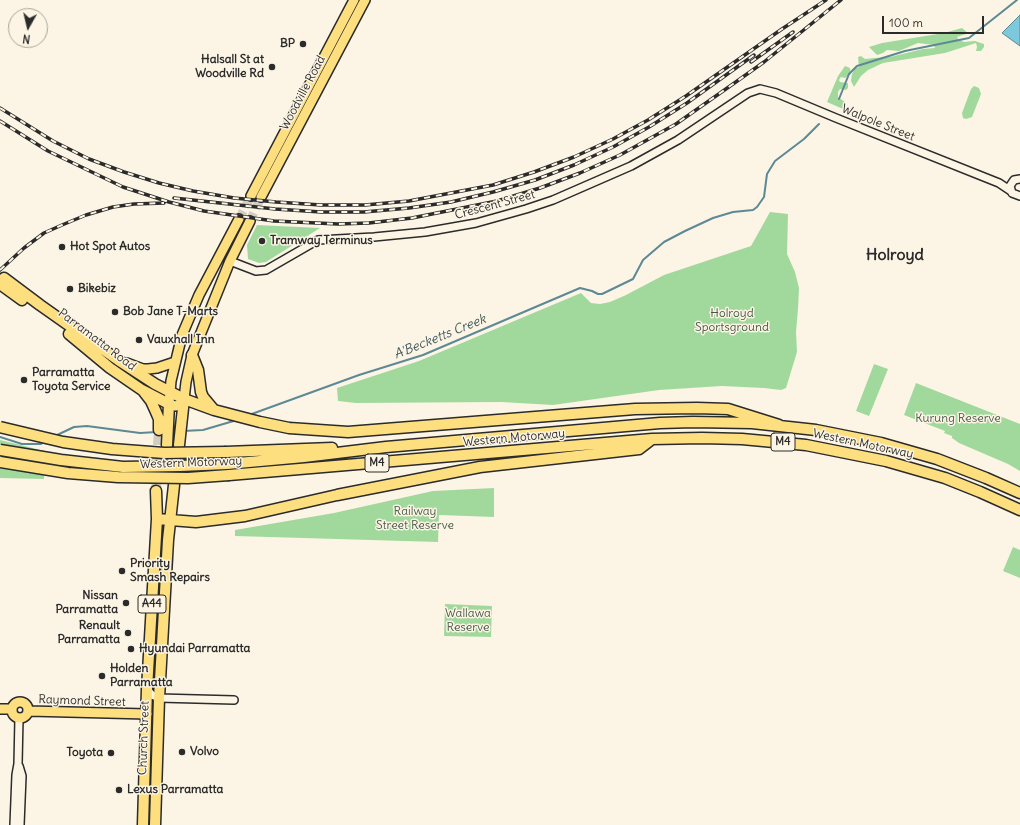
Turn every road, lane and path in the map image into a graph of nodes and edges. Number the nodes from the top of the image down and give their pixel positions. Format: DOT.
graph roads {
  1 [pos="354,0"];
  2 [pos="365,0"];
  3 [pos="748,93"];
  4 [pos="1020,179"];
  5 [pos="999,183"];
  6 [pos="1011,183"];
  7 [pos="1011,191"];
  8 [pos="251,196"];
  9 [pos="1020,196"];
  10 [pos="262,198"];
  11 [pos="239,219"];
  12 [pos="250,221"];
  13 [pos="230,261"];
  14 [pos="2,281"];
  15 [pos="199,295"];
  16 [pos="192,355"];
  17 [pos="118,360"];
  18 [pos="175,362"];
  19 [pos="142,390"];
  20 [pos="170,392"];
  21 [pos="184,401"];
  22 [pos="169,409"];
  23 [pos="214,410"];
  24 [pos="779,425"];
  25 [pos="0,427"];
  26 [pos="159,430"];
  27 [pos="652,440"];
  28 [pos="179,445"];
  29 [pos="167,446"];
  30 [pos="386,447"];
  31 [pos="0,450"];
  32 [pos="0,462"];
  33 [pos="174,485"];
  34 [pos="156,491"];
  35 [pos="1020,493"];
  36 [pos="1020,510"];
  37 [pos="157,519"];
  38 [pos="169,521"];
  39 [pos="147,690"];
  40 [pos="163,698"];
  41 [pos="234,700"];
  42 [pos="0,709"];
  43 [pos="12,709"];
  44 [pos="29,711"];
  45 [pos="158,712"];
  46 [pos="147,714"];
  47 [pos="19,718"];
  48 [pos="18,764"];
  49 [pos="14,825"];
  50 [pos="20,825"];
  51 [pos="143,825"];
  52 [pos="155,825"];
  1 -- 8 [label="main road, Woodville Road"];
  2 -- 10 [label="main road, Woodville Road"];
  3 -- 5 [label="street, Walpole Street"];
  3 -- 13 [label="street, Crescent Street"];
  4 -- 6 [label="street"];
  5 -- 6 [label="street, Walpole Street"];
  5 -- 7 [label="street, Walpole Street"];
  6 -- 7 [label="street"];
  7 -- 9 [label="street, Walpole Street"];
  11 -- 15 [label="main road"];
  12 -- 13 [label="main road"];
  13 -- 15 [label="main road"];
  13 -- 16 [label="main road"];
  14 -- 17 [label="highway, Parramatta Road"];
  14 -- 19 [label="highway, Parramatta Road"];
  15 -- 18 [label="main road"];
  16 -- 21 [label="main road"];
  16 -- 23 [label="highway"];
  17 -- 18 [label="main road"];
  17 -- 20 [label="highway, Parramatta Road"];
  18 -- 20 [label="main road"];
  19 -- 22 [label="highway, Parramatta Road"];
  19 -- 26 [label="highway"];
  20 -- 21 [label="highway, Parramatta Road"];
  20 -- 22 [label="main road"];
  21 -- 22 [label="main road"];
  21 -- 23 [label="highway, Parramatta Road"];
  21 -- 28 [label="highway"];
  22 -- 29 [label="highway"];
  23 -- 24 [label="highway, Parramatta Road"];
  24 -- 30 [label="highway, Western Motorway / M4"];
  24 -- 35 [label="highway, Western Motorway / M4"];
  25 -- 30 [label="highway, Western Motorway / M4, bridge"];
  27 -- 32 [label="highway, Western Motorway / M4, bridge"];
  27 -- 36 [label="highway, Western Motorway / M4"];
  27 -- 38 [label="highway"];
  30 -- 31 [label="highway, Western Motorway / M4, bridge"];
  33 -- 38 [label="highway, Church Street / A44"];
  34 -- 37 [label="highway, Church Street / A44"];
  37 -- 38 [label="highway"];
  37 -- 39 [label="highway, Church Street / A44"];
  38 -- 40 [label="highway, Church Street / A44"];
  39 -- 40 [label="street"];
  39 -- 46 [label="highway, Church Street / A44"];
  40 -- 41 [label="street"];
  40 -- 45 [label="highway, Church Street / A44"];
  42 -- 43 [label="main road"];
  43 -- 44 [label="main road"];
  43 -- 47 [label="main road"];
  44 -- 46 [label="main road, Raymond Street"];
  44 -- 47 [label="main road"];
  45 -- 46 [label="street, Raymond Street"];
  45 -- 52 [label="highway, Church Street / A44"];
  46 -- 51 [label="highway, Church Street / A44"];
  47 -- 48 [label="street"];
  48 -- 49 [label="street"];
  48 -- 50 [label="street"];
}
